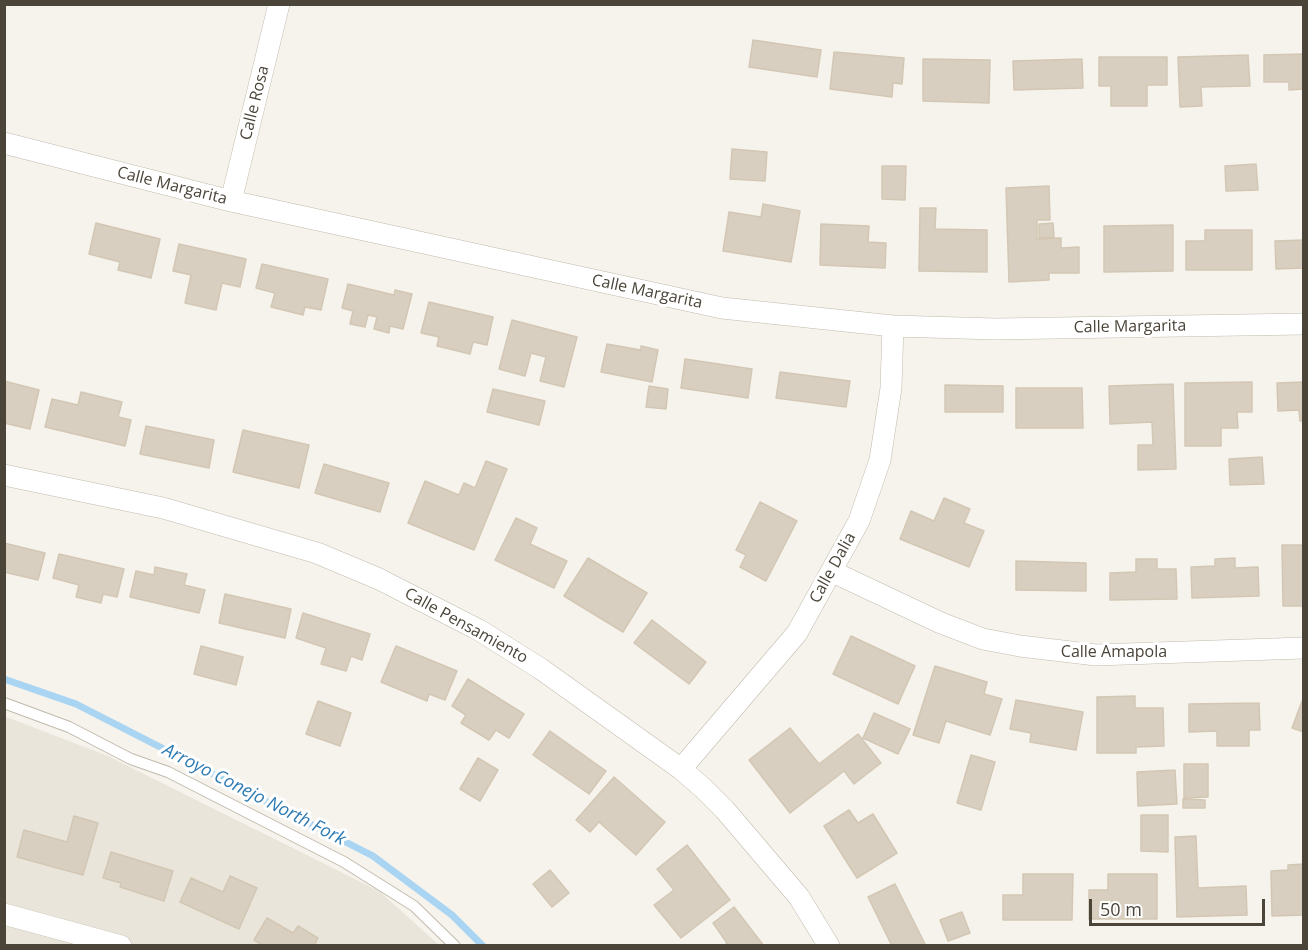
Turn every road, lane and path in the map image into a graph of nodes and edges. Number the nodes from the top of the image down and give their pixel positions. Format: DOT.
graph roads {
  1 [pos="279,4"];
  2 [pos="4,143"];
  3 [pos="231,201"];
  4 [pos="1304,324"];
  5 [pos="893,326"];
  6 [pos="4,475"];
  7 [pos="833,572"];
  8 [pos="1304,648"];
  9 [pos="4,703"];
  10 [pos="681,769"];
  11 [pos="4,914"];
  12 [pos="121,945"];
  13 [pos="455,945"];
  14 [pos="829,945"];
  1 -- 3 [label="street, Calle Rosa"];
  2 -- 3 [label="street, Calle Margarita"];
  3 -- 5 [label="street, Calle Margarita"];
  4 -- 5 [label="street, Calle Margarita"];
  5 -- 7 [label="street, Calle Dalia"];
  6 -- 10 [label="street, Calle Pensamiento"];
  7 -- 8 [label="street, Calle Amapola"];
  7 -- 10 [label="street, Calle Dalia"];
  9 -- 13 [label="lane"];
  10 -- 14 [label="street, Calle Pensamiento"];
  11 -- 12 [label="street"];
}
